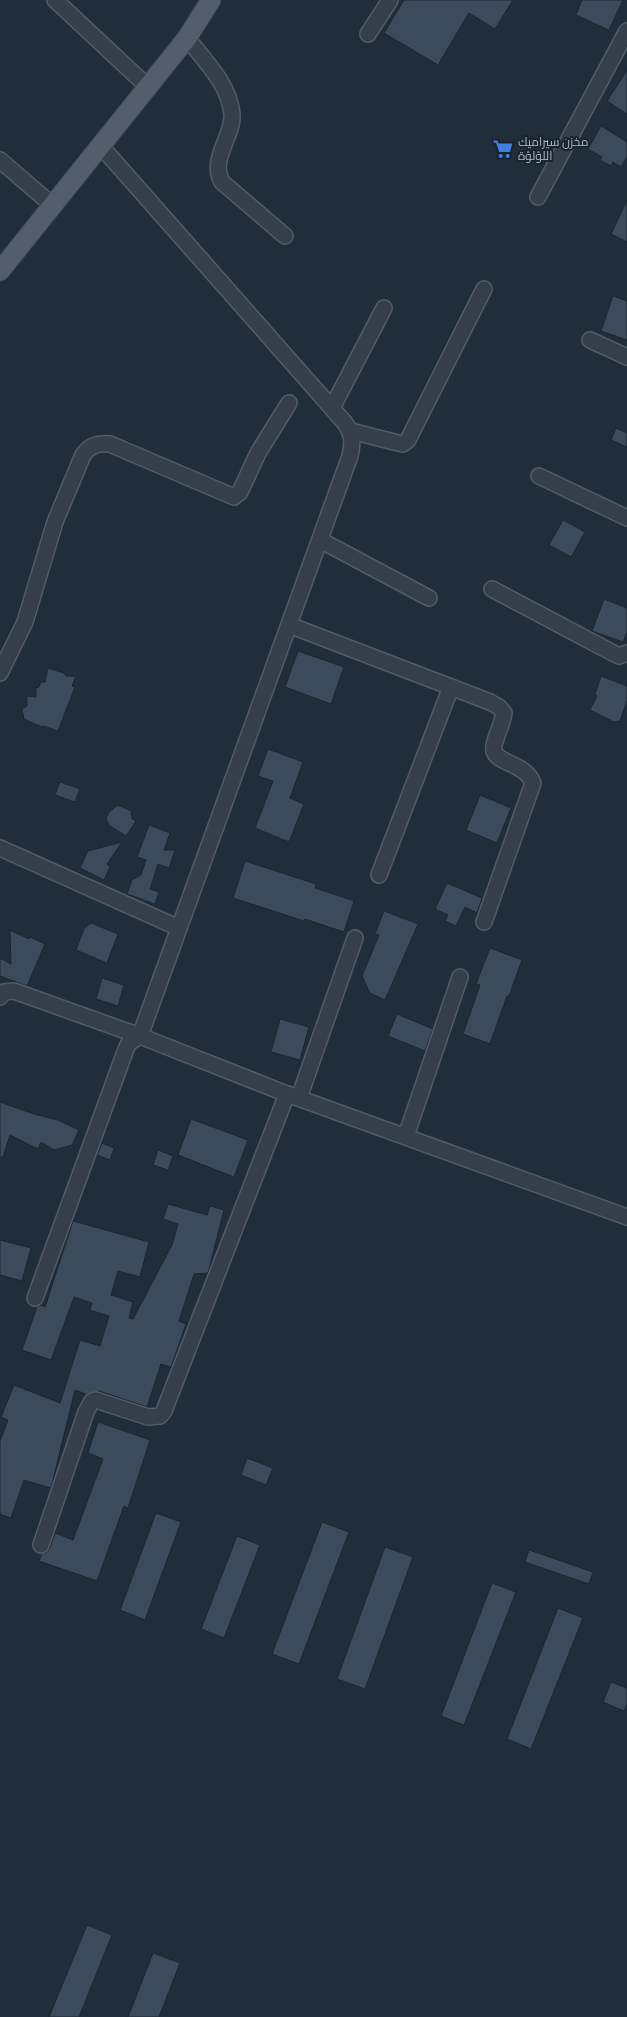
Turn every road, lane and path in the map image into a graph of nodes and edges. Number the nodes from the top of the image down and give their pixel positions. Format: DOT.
graph roads {
  1 [pos="55,0"];
  2 [pos="211,0"];
  3 [pos="390,0"];
  4 [pos="627,31"];
  5 [pos="368,34"];
  6 [pos="186,38"];
  7 [pos="148,87"];
  8 [pos="100,145"];
  9 [pos="0,160"];
  10 [pos="538,197"];
  11 [pos="52,206"];
  12 [pos="285,236"];
  13 [pos="0,271"];
  14 [pos="484,289"];
  15 [pos="384,308"];
  16 [pos="590,340"];
  17 [pos="627,357"];
  18 [pos="289,403"];
  19 [pos="332,408"];
  20 [pos="351,431"];
  21 [pos="539,476"];
  22 [pos="627,518"];
  23 [pos="320,540"];
  24 [pos="492,589"];
  25 [pos="429,598"];
  26 [pos="289,625"];
  27 [pos="627,653"];
  28 [pos="0,673"];
  29 [pos="451,687"];
  30 [pos="0,848"];
  31 [pos="379,875"];
  32 [pos="484,922"];
  33 [pos="179,928"];
  34 [pos="356,938"];
  35 [pos="460,977"];
  36 [pos="0,997"];
  37 [pos="140,1036"];
  38 [pos="293,1096"];
  39 [pos="406,1136"];
  40 [pos="627,1217"];
  41 [pos="35,1298"];
  42 [pos="41,1544"];
  1 -- 7 [label="street"];
  2 -- 6 [label="main road"];
  3 -- 5 [label="street"];
  4 -- 10 [label="street"];
  6 -- 7 [label="main road"];
  6 -- 12 [label="street"];
  7 -- 8 [label="main road"];
  8 -- 11 [label="main road"];
  8 -- 19 [label="street"];
  9 -- 11 [label="street"];
  11 -- 13 [label="main road"];
  14 -- 20 [label="street"];
  15 -- 19 [label="street"];
  16 -- 17 [label="street"];
  18 -- 28 [label="street"];
  19 -- 20 [label="street"];
  20 -- 23 [label="street"];
  21 -- 22 [label="street"];
  23 -- 25 [label="street"];
  23 -- 26 [label="street"];
  24 -- 27 [label="street"];
  26 -- 29 [label="street"];
  26 -- 33 [label="street"];
  29 -- 31 [label="street"];
  29 -- 32 [label="street"];
  30 -- 33 [label="street"];
  33 -- 37 [label="street"];
  34 -- 38 [label="street"];
  35 -- 39 [label="street"];
  36 -- 37 [label="street"];
  37 -- 38 [label="street"];
  37 -- 41 [label="street"];
  38 -- 39 [label="street"];
  38 -- 42 [label="street"];
  39 -- 40 [label="street"];
}
